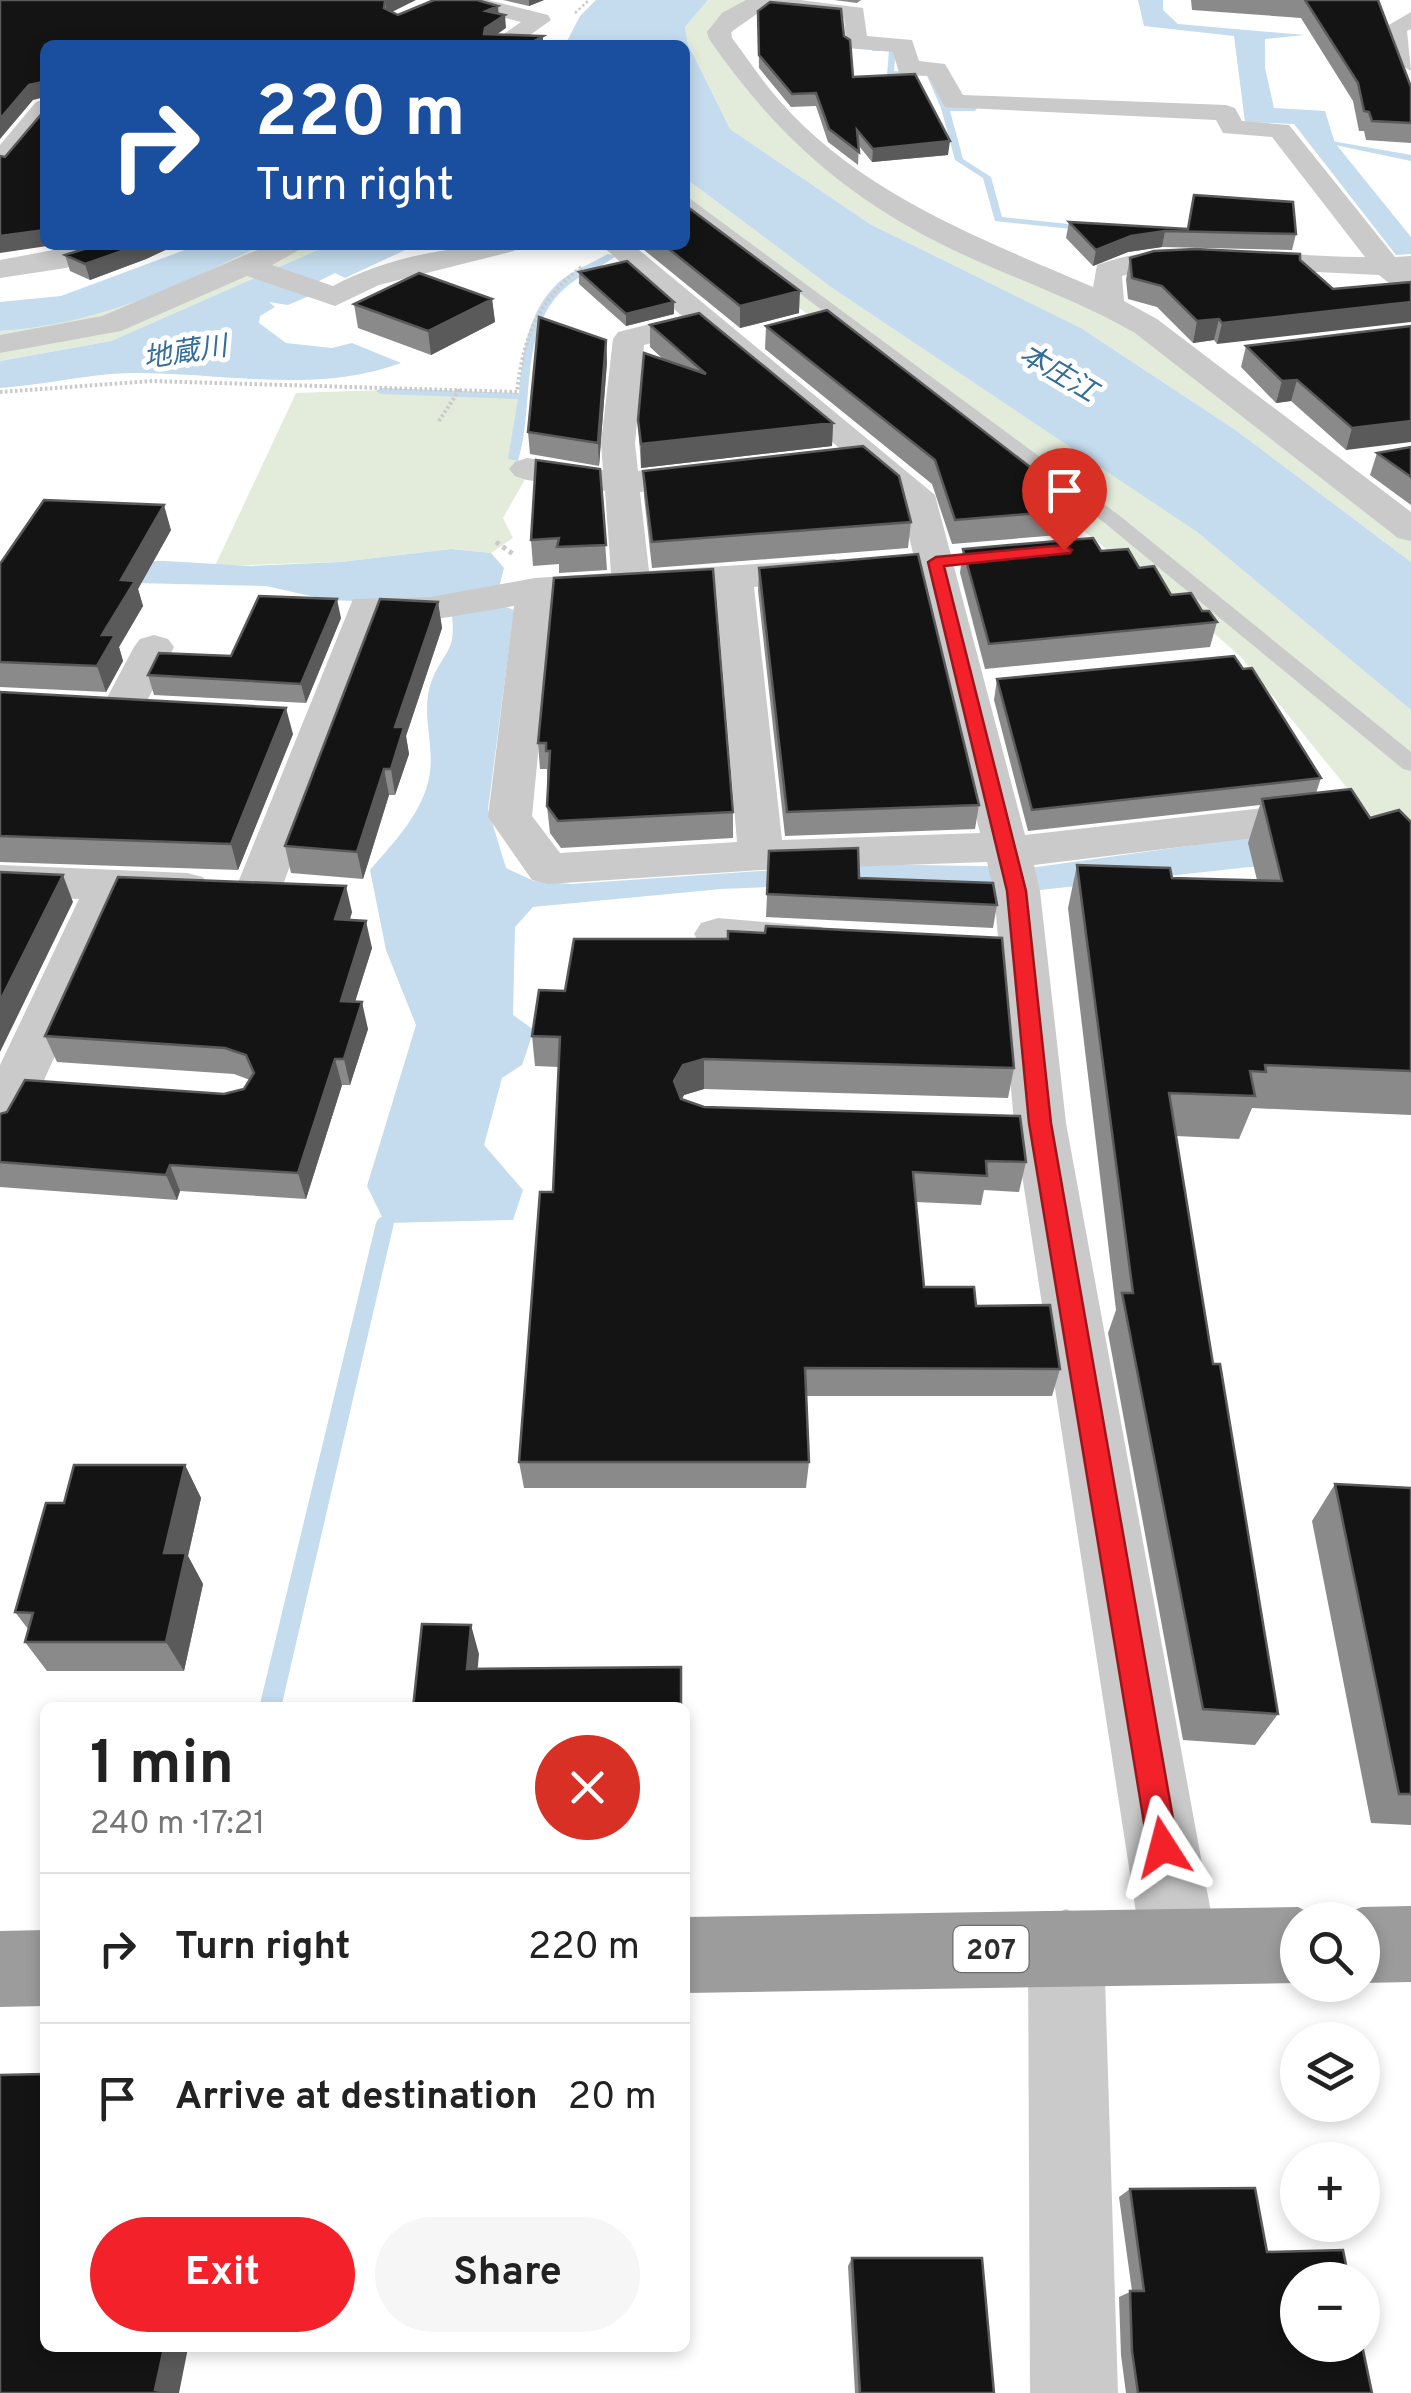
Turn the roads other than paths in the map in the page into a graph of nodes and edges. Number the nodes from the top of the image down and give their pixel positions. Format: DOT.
graph roads {
  1 [pos="462,0"];
  2 [pos="762,1"];
  3 [pos="1411,19"];
  4 [pos="508,40"];
  5 [pos="1411,64"];
  6 [pos="15,97"];
  7 [pos="40,97"];
  8 [pos="40,113"];
  9 [pos="1,159"];
  10 [pos="690,204"];
  11 [pos="94,250"];
  12 [pos="283,250"];
  13 [pos="484,250"];
  14 [pos="611,250"];
  15 [pos="1398,265"];
  16 [pos="247,266"];
  17 [pos="0,269"];
  18 [pos="1411,286"];
  19 [pos="1108,305"];
  20 [pos="732,333"];
  21 [pos="0,344"];
  22 [pos="1229,355"];
  23 [pos="1192,360"];
  24 [pos="870,456"];
  25 [pos="1378,460"];
  26 [pos="814,462"];
  27 [pos="1328,467"];
  28 [pos="526,469"];
  29 [pos="760,469"];
  30 [pos="622,483"];
  31 [pos="1411,530"];
  32 [pos="922,563"];
  33 [pos="734,578"];
  34 [pos="632,584"];
  35 [pos="522,593"];
  36 [pos="154,647"];
  37 [pos="123,710"];
  38 [pos="1411,764"];
  39 [pos="1356,812"];
  40 [pos="761,854"];
  41 [pos="1011,866"];
  42 [pos="0,880"];
  43 [pos="109,885"];
  44 [pos="718,934"];
  45 [pos="852,941"];
  46 [pos="77,1086"];
  47 [pos="6,1094"];
  48 [pos="1411,1944"];
  49 [pos="1178,1945"];
  50 [pos="1280,1945"];
  51 [pos="1380,1945"];
  52 [pos="1066,1947"];
  53 [pos="690,1955"];
  54 [pos="40,1968"];
  55 [pos="0,1969"];
  56 [pos="1074,2393"];
  1 -- 4 [label="street"];
  2 -- 15 [label="street"];
  2 -- 19 [label="street"];
  3 -- 5 [label="street"];
  6 -- 7 [label="street"];
  8 -- 9 [label="street"];
  10 -- 38 [label="lane"];
  11 -- 17 [label="street"];
  12 -- 16 [label="street"];
  13 -- 16 [label="street"];
  14 -- 20 [label="street"];
  15 -- 18 [label="street"];
  15 -- 19 [label="street"];
  16 -- 21 [label="street"];
  19 -- 23 [label="street"];
  20 -- 24 [label="street"];
  20 -- 30 [label="street"];
  22 -- 23 [label="street"];
  23 -- 27 [label="street"];
  24 -- 26 [label="street"];
  24 -- 32 [label="street"];
  25 -- 27 [label="street"];
  27 -- 31 [label="street"];
  28 -- 30 [label="street"];
  29 -- 30 [label="street"];
  30 -- 34 [label="street"];
  32 -- 33 [label="street"];
  32 -- 41 [label="street"];
  33 -- 34 [label="street"];
  33 -- 40 [label="street"];
  34 -- 35 [label="street"];
  35 -- 40 [label="street"];
  35 -- 43 [label="street"];
  36 -- 37 [label="street"];
  39 -- 41 [label="street"];
  40 -- 41 [label="street"];
  41 -- 49 [label="street"];
  42 -- 43 [label="street"];
  43 -- 47 [label="street"];
  44 -- 45 [label="street"];
  46 -- 47 [label="street"];
  48 -- 51 [label="highway"];
  49 -- 50 [label="highway, 207"];
  49 -- 52 [label="highway, 207"];
  52 -- 53 [label="highway, 207"];
  52 -- 56 [label="street"];
  54 -- 55 [label="highway"];
}
